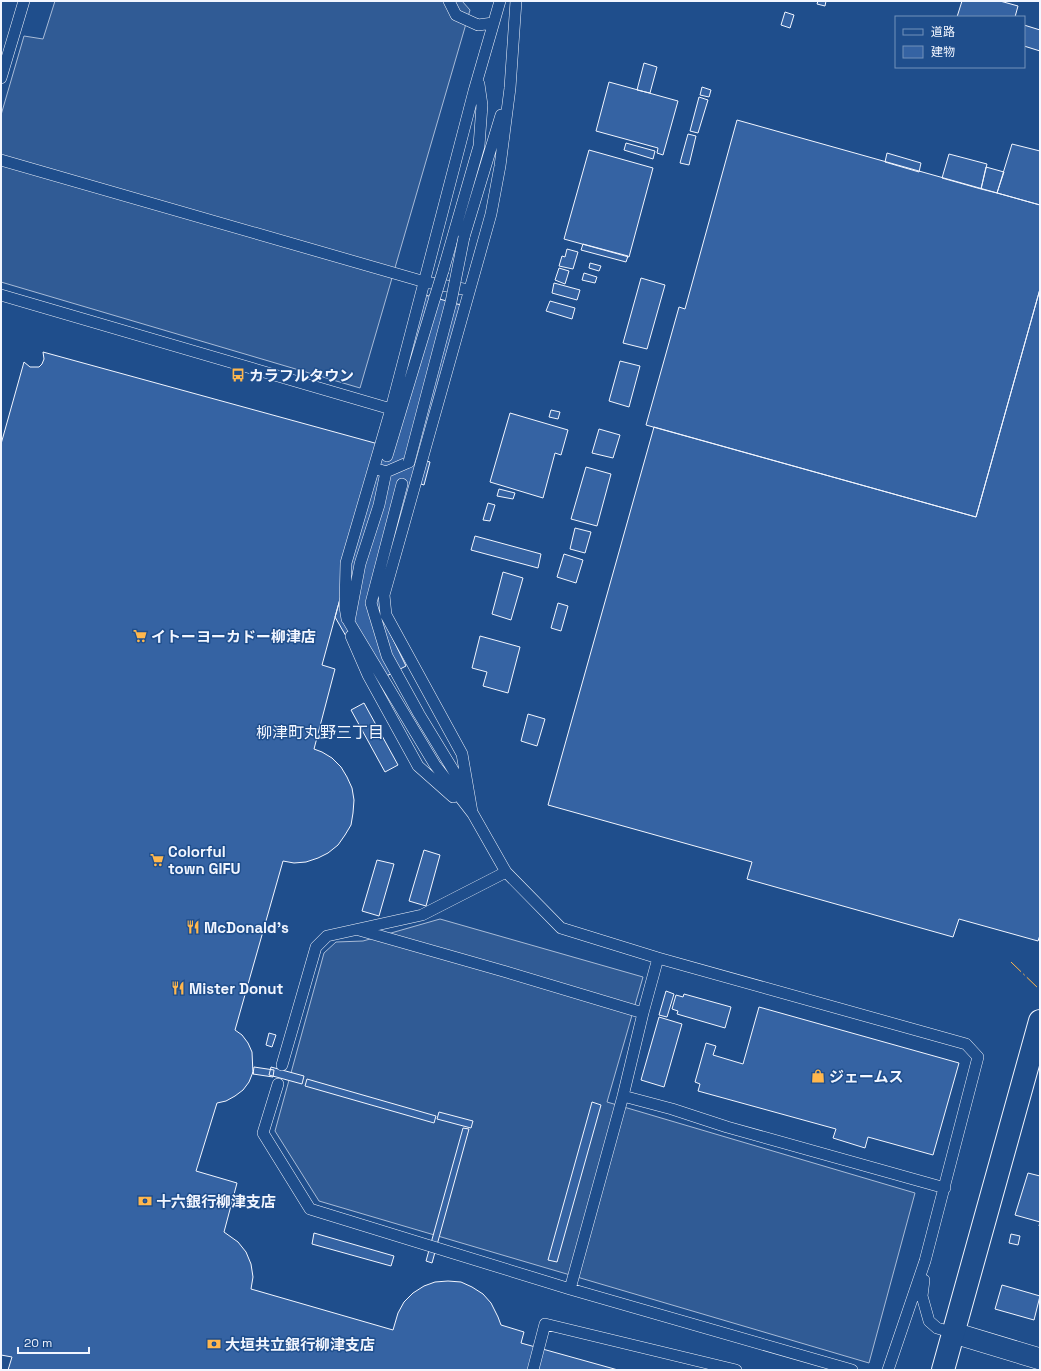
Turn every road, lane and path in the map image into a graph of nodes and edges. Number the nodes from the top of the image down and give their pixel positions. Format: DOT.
graph roads {
  1 [pos="24,1"];
  2 [pos="449,1"];
  3 [pos="500,1"];
  4 [pos="516,1"];
  5 [pos="493,23"];
  6 [pos="1,78"];
  7 [pos="478,78"];
  8 [pos="510,88"];
  9 [pos="1,160"];
  10 [pos="425,282"];
  11 [pos="469,290"];
  12 [pos="1,295"];
  13 [pos="391,409"];
  14 [pos="388,456"];
  15 [pos="402,484"];
  16 [pos="468,795"];
  17 [pos="473,814"];
  18 [pos="506,872"];
  19 [pos="359,930"];
  20 [pos="658,958"];
  21 [pos="643,1013"];
  22 [pos="1040,1021"];
  23 [pos="282,1065"];
  24 [pos="278,1084"];
  25 [pos="622,1096"];
  26 [pos="945,1188"];
  27 [pos="926,1261"];
  28 [pos="570,1289"];
  29 [pos="954,1333"];
  30 [pos="1040,1360"];
  31 [pos="533,1370"];
  32 [pos="736,1370"];
  33 [pos="852,1370"];
  34 [pos="888,1370"];
  35 [pos="942,1370"];
  1 -- 6 [label="lane"];
  2 -- 5 [label="lane"];
  3 -- 5 [label="lane"];
  4 -- 8 [label="lane"];
  5 -- 7 [label="lane"];
  7 -- 10 [label="lane"];
  7 -- 14 [label="lane, bridge"];
  8 -- 11 [label="lane"];
  8 -- 17 [label="lane, bridge"];
  9 -- 10 [label="lane"];
  10 -- 11 [label="lane"];
  10 -- 13 [label="lane"];
  11 -- 16 [label="lane"];
  12 -- 13 [label="lane"];
  13 -- 17 [label="lane"];
  15 -- 16 [label="lane"];
  16 -- 17 [label="lane"];
  17 -- 18 [label="lane"];
  18 -- 19 [label="lane"];
  18 -- 20 [label="lane"];
  19 -- 21 [label="lane"];
  19 -- 23 [label="lane"];
  20 -- 21 [label="lane"];
  20 -- 26 [label="lane"];
  21 -- 25 [label="lane"];
  22 -- 29 [label="street"];
  24 -- 28 [label="lane"];
  25 -- 26 [label="lane"];
  25 -- 28 [label="lane"];
  26 -- 27 [label="lane"];
  27 -- 29 [label="lane"];
  27 -- 34 [label="lane"];
  28 -- 33 [label="lane"];
  29 -- 30 [label="street"];
  29 -- 35 [label="street"];
  31 -- 32 [label="lane"];
}
